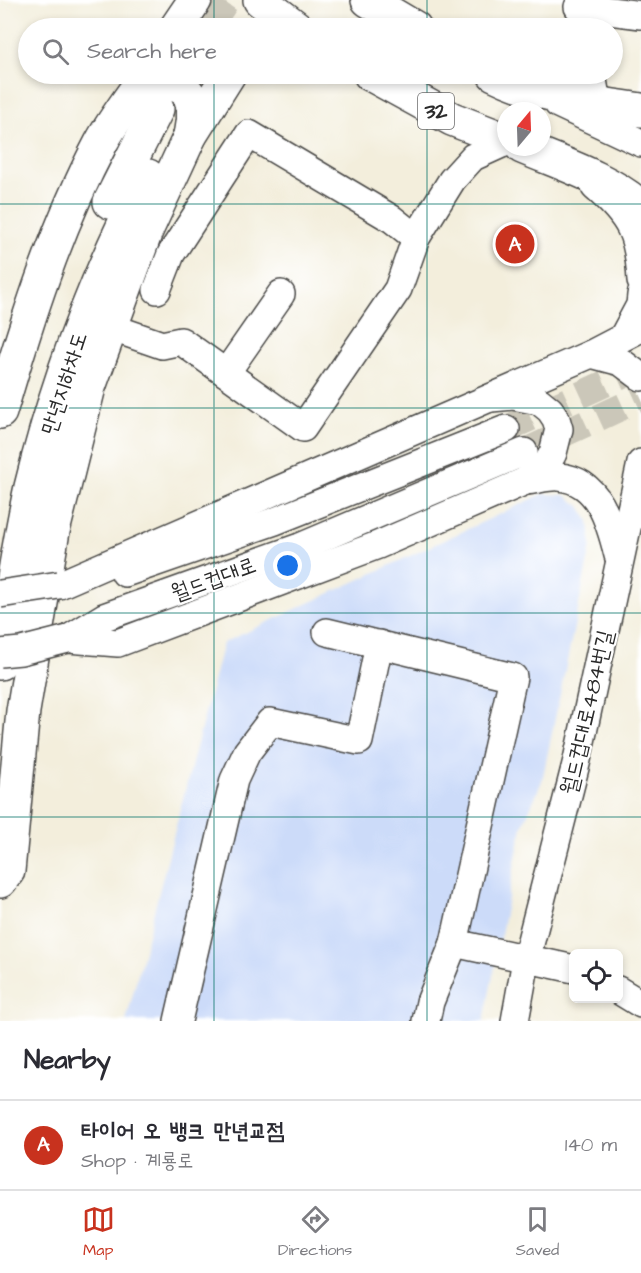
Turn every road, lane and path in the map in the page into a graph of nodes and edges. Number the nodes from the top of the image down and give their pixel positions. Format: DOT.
graph roads {
  1 [pos="195,0"];
  2 [pos="368,0"];
  3 [pos="266,7"];
  4 [pos="579,12"];
  5 [pos="641,15"];
  6 [pos="183,18"];
  7 [pos="282,18"];
  8 [pos="398,18"];
  9 [pos="140,84"];
  10 [pos="218,84"];
  11 [pos="388,84"];
  12 [pos="516,84"];
  13 [pos="554,84"];
  14 [pos="594,88"];
  15 [pos="123,110"];
  16 [pos="641,110"];
  17 [pos="175,121"];
  18 [pos="497,137"];
  19 [pos="641,143"];
  20 [pos="497,145"];
  21 [pos="544,156"];
  22 [pos="577,170"];
  23 [pos="641,207"];
  24 [pos="416,238"];
  25 [pos="641,281"];
  26 [pos="157,290"];
  27 [pos="281,294"];
  28 [pos="641,295"];
  29 [pos="110,327"];
  30 [pos="633,332"];
  31 [pos="591,354"];
  32 [pos="226,373"];
  33 [pos="641,377"];
  34 [pos="491,398"];
  35 [pos="0,412"];
  36 [pos="506,429"];
  37 [pos="524,452"];
  38 [pos="641,463"];
  39 [pos="523,482"];
  40 [pos="638,487"];
  41 [pos="0,533"];
  42 [pos="620,562"];
  43 [pos="59,585"];
  44 [pos="0,594"];
  45 [pos="327,632"];
  46 [pos="68,639"];
  47 [pos="379,644"];
  48 [pos="0,653"];
  49 [pos="0,663"];
  50 [pos="0,881"];
  51 [pos="454,943"];
  52 [pos="526,960"];
  53 [pos="569,968"];
  54 [pos="623,993"];
  55 [pos="641,1004"];
  56 [pos="178,1021"];
  57 [pos="426,1021"];
  58 [pos="514,1021"];
  1 -- 6 [label="main road"];
  2 -- 8 [label="main road"];
  3 -- 7 [label="main road"];
  4 -- 5 [label="street"];
  9 -- 15 [label="main road"];
  10 -- 17 [label="main road"];
  11 -- 18 [label="main road, 32"];
  12 -- 19 [label="street"];
  13 -- 14 [label="main road"];
  14 -- 16 [label="main road"];
  15 -- 17 [label="main road"];
  15 -- 35 [label="main road"];
  17 -- 29 [label="main road"];
  17 -- 41 [label="main road, 만년지하차도"];
  17 -- 49 [label="main road, 만년지하차도"];
  20 -- 24 [label="street"];
  21 -- 22 [label="main road"];
  22 -- 23 [label="main road"];
  22 -- 25 [label="street"];
  24 -- 26 [label="street"];
  24 -- 32 [label="street"];
  27 -- 32 [label="street"];
  28 -- 30 [label="street"];
  29 -- 32 [label="street"];
  29 -- 50 [label="main road"];
  30 -- 31 [label="street"];
  31 -- 33 [label="street"];
  31 -- 34 [label="street"];
  34 -- 39 [label="street"];
  34 -- 43 [label="street"];
  36 -- 43 [label="street, 월드컵대로"];
  37 -- 46 [label="street, 월드컵대로"];
  38 -- 40 [label="street, 월드컵대로484번길"];
  39 -- 42 [label="street"];
  39 -- 46 [label="street"];
  40 -- 42 [label="street, 월드컵대로484번길"];
  42 -- 52 [label="street, 월드컵대로484번길"];
  43 -- 44 [label="street, 월드컵대로, bridge"];
  45 -- 47 [label="street"];
  46 -- 48 [label="street, 월드컵대로, bridge"];
  47 -- 51 [label="street"];
  47 -- 56 [label="street"];
  51 -- 52 [label="street"];
  51 -- 57 [label="street"];
  52 -- 53 [label="street"];
  52 -- 58 [label="street, 월드컵대로484번길"];
  54 -- 55 [label="street"];
}
